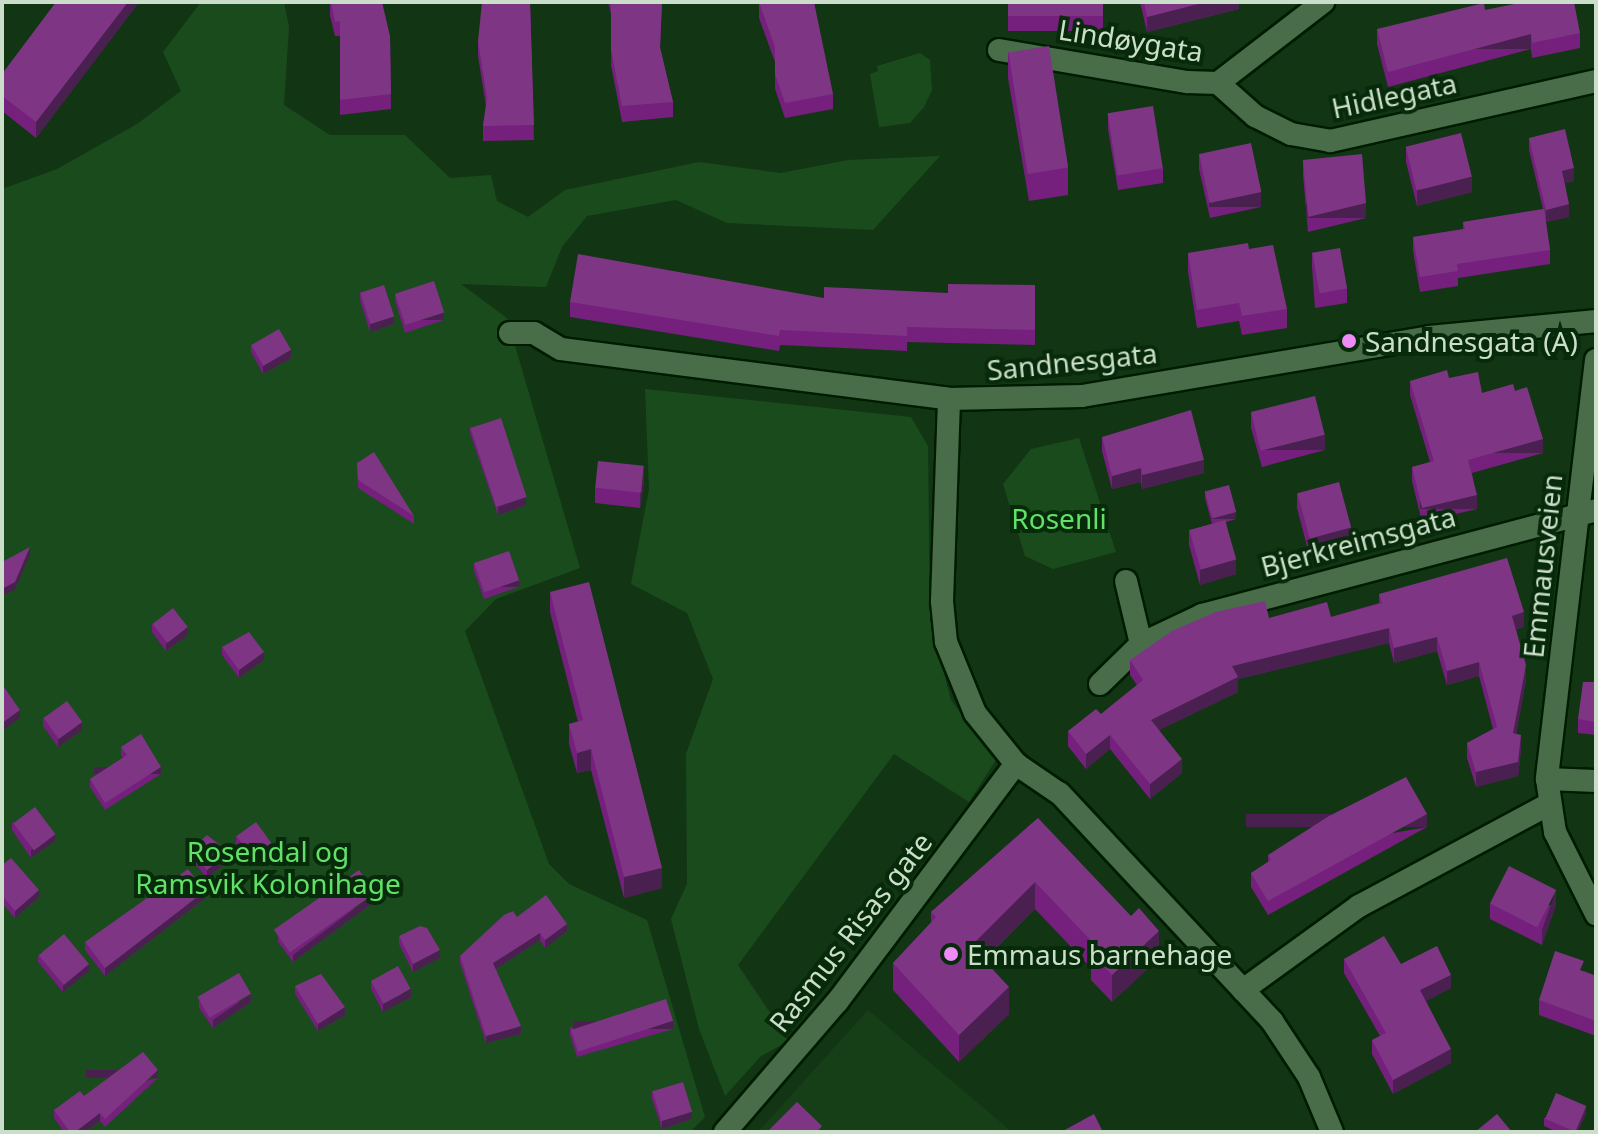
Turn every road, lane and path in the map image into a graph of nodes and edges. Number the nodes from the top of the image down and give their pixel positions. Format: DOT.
graph roads {
  1 [pos="1323,2"];
  2 [pos="999,50"];
  3 [pos="1596,81"];
  4 [pos="1218,83"];
  5 [pos="1596,321"];
  6 [pos="510,333"];
  7 [pos="1596,360"];
  8 [pos="949,399"];
  9 [pos="1587,511"];
  10 [pos="1126,581"];
  11 [pos="1141,644"];
  12 [pos="1100,684"];
  13 [pos="1016,764"];
  14 [pos="1547,779"];
  15 [pos="1596,781"];
  16 [pos="1549,804"];
  17 [pos="1596,914"];
  18 [pos="1243,990"];
  19 [pos="725,1132"];
  20 [pos="1332,1132"];
  1 -- 4 [label="street, Lindøygata"];
  2 -- 4 [label="street, Lindøygata"];
  3 -- 4 [label="street, Hidlegata"];
  5 -- 8 [label="street, Sandnesgata"];
  6 -- 8 [label="street, Sandnesgata"];
  7 -- 9 [label="street, Emmausveien"];
  8 -- 13 [label="street"];
  9 -- 11 [label="street, Bjerkreimsgata"];
  9 -- 14 [label="street, Emmausveien"];
  10 -- 11 [label="street"];
  11 -- 12 [label="street, Bjerkreimsgata"];
  13 -- 18 [label="street"];
  13 -- 19 [label="street, Rasmus Risas gate"];
  14 -- 15 [label="street"];
  14 -- 16 [label="street, Emmausveien"];
  16 -- 17 [label="street, Emmausveien"];
  16 -- 18 [label="street"];
  18 -- 20 [label="street"];
}
